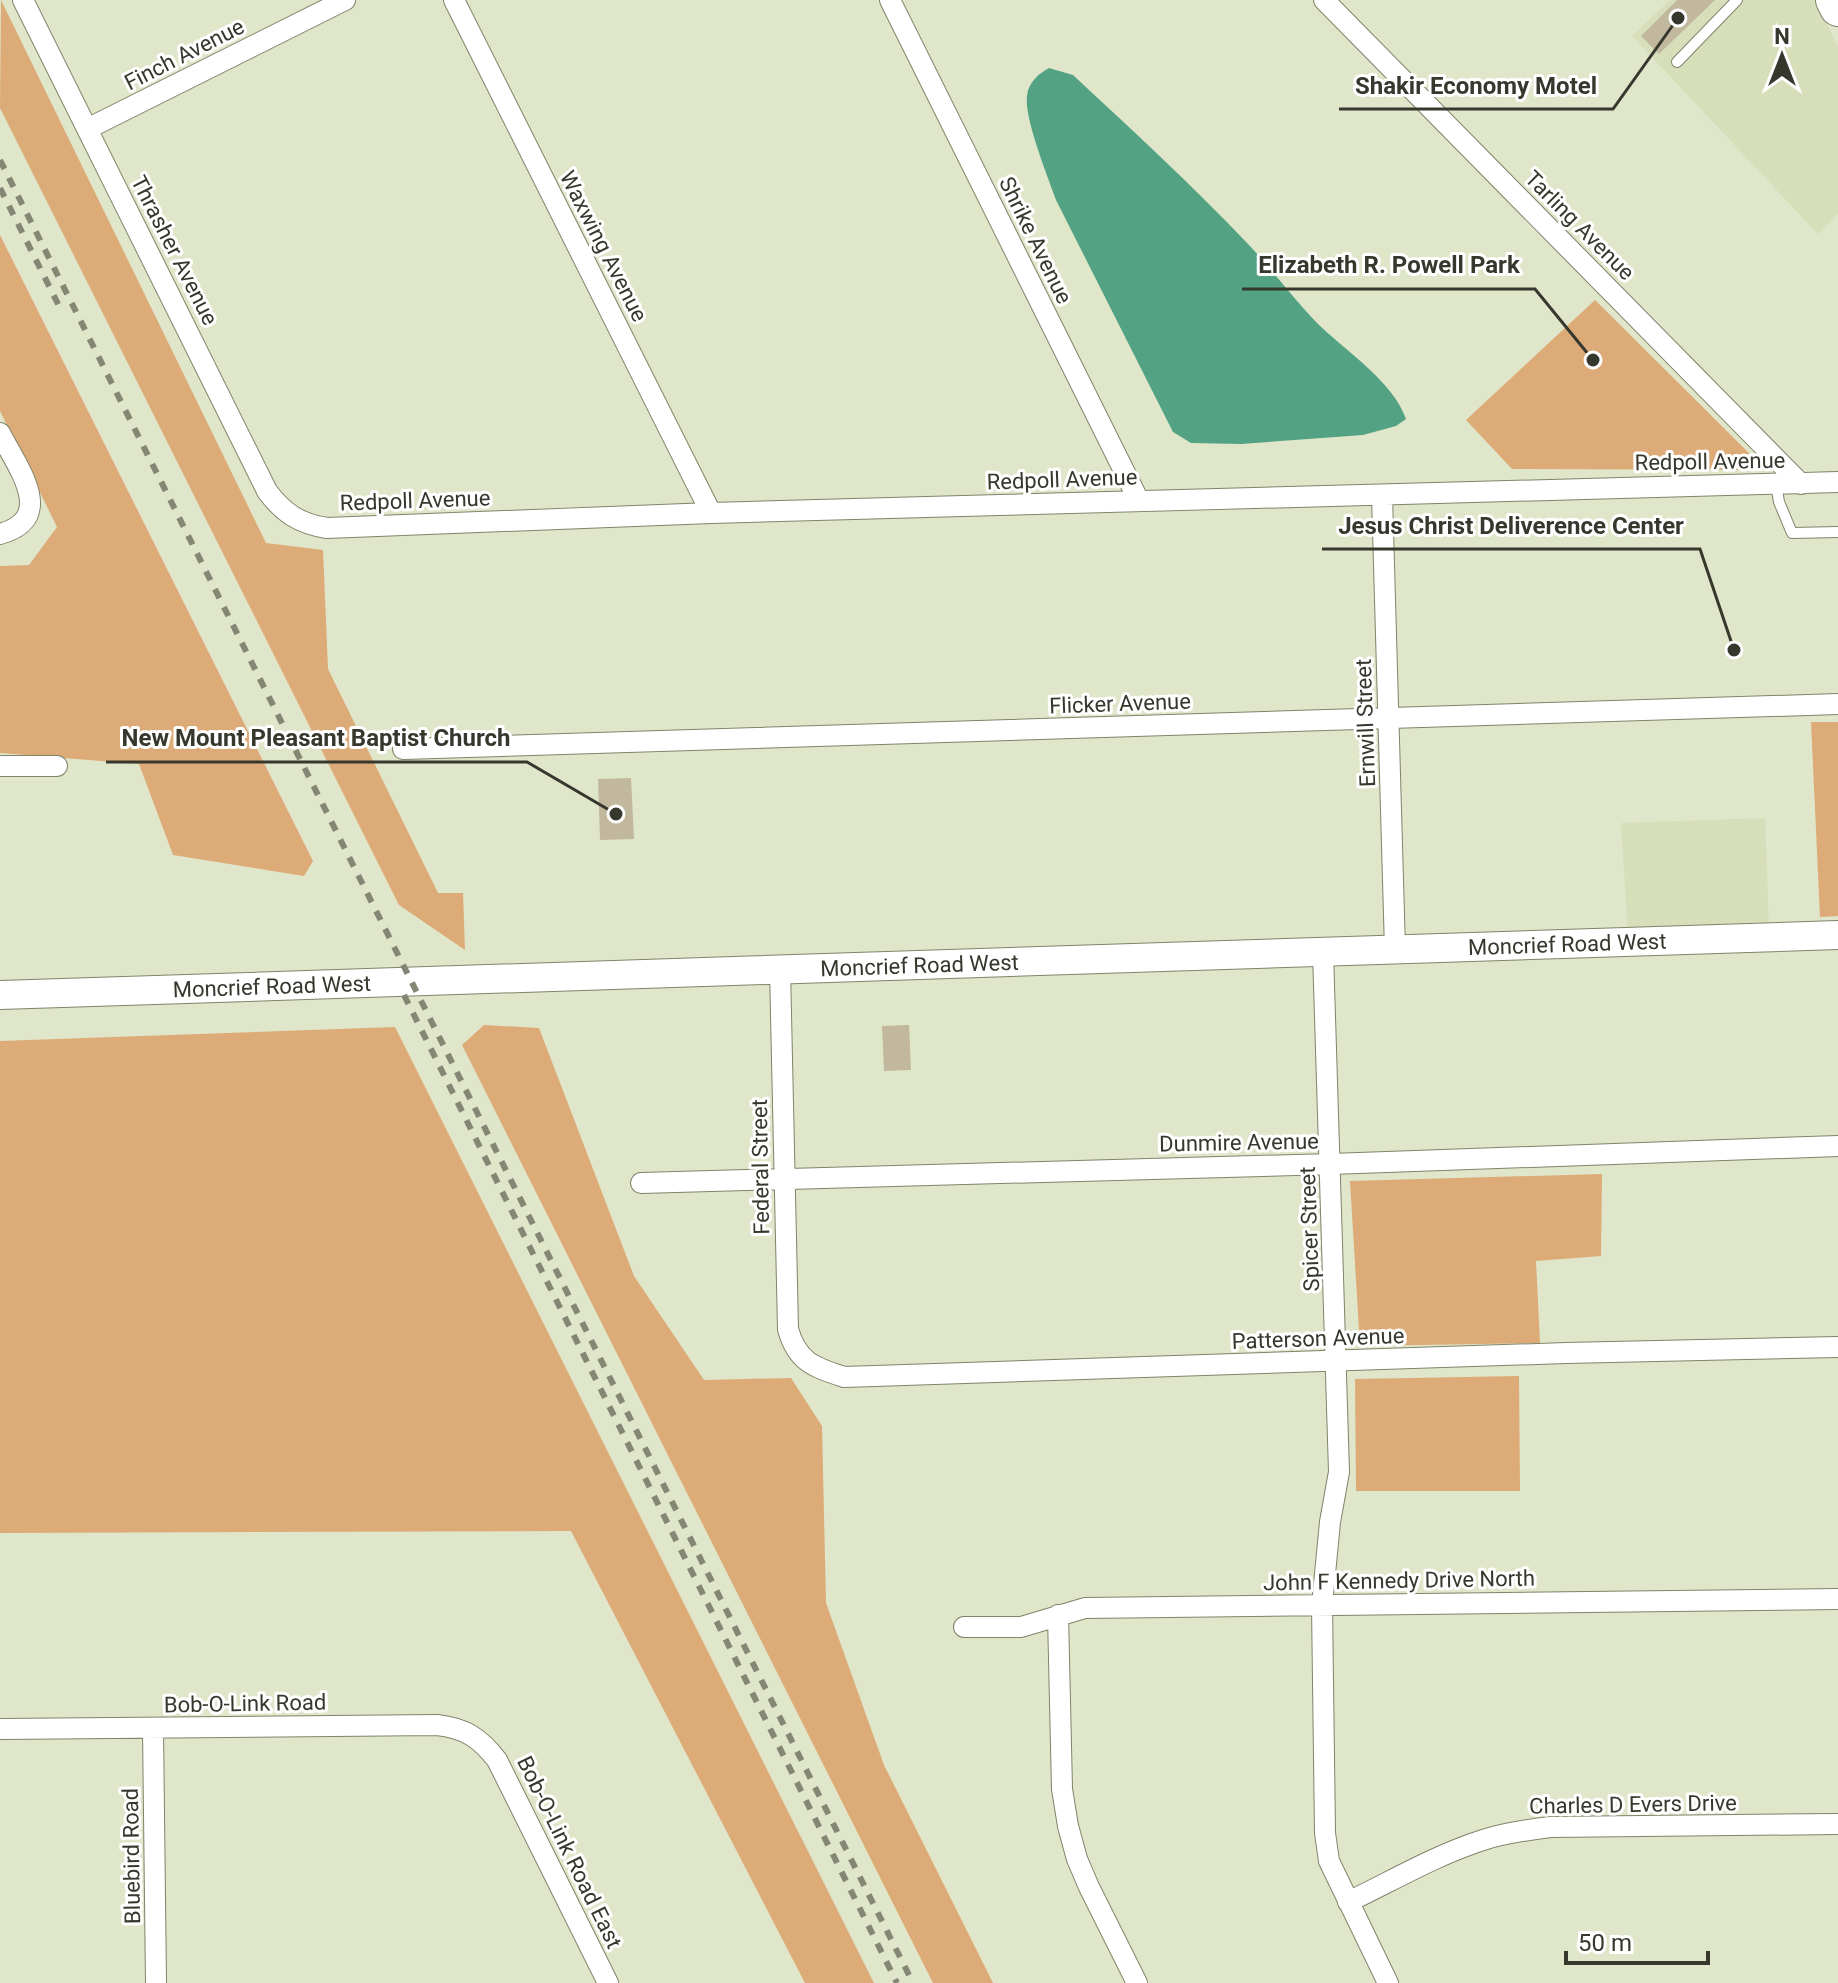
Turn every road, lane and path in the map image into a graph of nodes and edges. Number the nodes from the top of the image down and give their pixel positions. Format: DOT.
graph roads {
  1 [pos="23,0"];
  2 [pos="345,0"];
  3 [pos="454,0"];
  4 [pos="890,0"];
  5 [pos="1324,0"];
  6 [pos="1737,0"];
  7 [pos="1834,0"];
  8 [pos="1838,8"];
  9 [pos="1677,62"];
  10 [pos="87,129"];
  11 [pos="0,433"];
  12 [pos="1838,482"];
  13 [pos="1776,483"];
  14 [pos="1801,484"];
  15 [pos="1382,495"];
  16 [pos="1139,501"];
  17 [pos="711,513"];
  18 [pos="291,516"];
  19 [pos="1838,532"];
  20 [pos="0,534"];
  21 [pos="1838,704"];
  22 [pos="1389,719"];
  23 [pos="403,749"];
  24 [pos="0,766"];
  25 [pos="57,766"];
  26 [pos="1838,935"];
  27 [pos="1395,950"];
  28 [pos="1323,952"];
  29 [pos="780,969"];
  30 [pos="0,995"];
  31 [pos="1838,1146"];
  32 [pos="1331,1164"];
  33 [pos="784,1178"];
  34 [pos="641,1183"];
  35 [pos="1838,1347"];
  36 [pos="804,1360"];
  37 [pos="1337,1361"];
  38 [pos="1838,1599"];
  39 [pos="1322,1605"];
  40 [pos="1058,1615"];
  41 [pos="964,1627"];
  42 [pos="153,1728"];
  43 [pos="0,1729"];
  44 [pos="486,1745"];
  45 [pos="1838,1824"];
  46 [pos="1348,1902"];
  47 [pos="156,1983"];
  48 [pos="608,1983"];
  49 [pos="1137,1983"];
  50 [pos="1388,1983"];
  1 -- 10 [label="street, Thrasher Avenue"];
  2 -- 10 [label="street, Finch Avenue"];
  3 -- 17 [label="street, Waxwing Avenue"];
  4 -- 16 [label="street, Shrike Avenue"];
  5 -- 14 [label="street, Tarling Avenue"];
  6 -- 9 [label="lane"];
  7 -- 8 [label="highway"];
  10 -- 18 [label="street, Thrasher Avenue"];
  11 -- 20 [label="street"];
  12 -- 14 [label="street, Redpoll Avenue"];
  13 -- 14 [label="street, Redpoll Avenue"];
  13 -- 15 [label="street, Redpoll Avenue"];
  13 -- 19 [label="lane"];
  15 -- 16 [label="street, Redpoll Avenue"];
  15 -- 22 [label="street, Ernwill Street"];
  16 -- 17 [label="street, Redpoll Avenue"];
  17 -- 18 [label="street, Redpoll Avenue"];
  21 -- 22 [label="street, Flicker Avenue"];
  22 -- 23 [label="street, Flicker Avenue"];
  22 -- 27 [label="street, Ernwill Street"];
  24 -- 25 [label="street"];
  26 -- 27 [label="street, Moncrief Road West"];
  27 -- 28 [label="street, Moncrief Road West"];
  28 -- 29 [label="street, Moncrief Road West"];
  28 -- 32 [label="street, Spicer Street"];
  29 -- 30 [label="street, Moncrief Road West"];
  29 -- 33 [label="street, Federal Street"];
  31 -- 32 [label="street, Dunmire Avenue"];
  32 -- 33 [label="street, Dunmire Avenue"];
  32 -- 37 [label="street, Spicer Street"];
  33 -- 34 [label="street, Dunmire Avenue"];
  33 -- 36 [label="street, Federal Street"];
  35 -- 37 [label="street, Patterson Avenue"];
  36 -- 37 [label="street, Patterson Avenue"];
  37 -- 39 [label="street, Spicer Street"];
  38 -- 39 [label="street, John F Kennedy Drive North"];
  39 -- 40 [label="street, John F Kennedy Drive North"];
  39 -- 46 [label="street, Spicer Street"];
  40 -- 41 [label="street, John F Kennedy Drive North"];
  40 -- 49 [label="street"];
  42 -- 43 [label="street, Bob-O-Link Road"];
  42 -- 44 [label="street, Bob-O-Link Road"];
  42 -- 47 [label="street, Bluebird Road"];
  44 -- 48 [label="street, Bob-O-Link Road East"];
  45 -- 46 [label="street, Charles D Evers Drive"];
  46 -- 50 [label="street, Spicer Street"];
}
